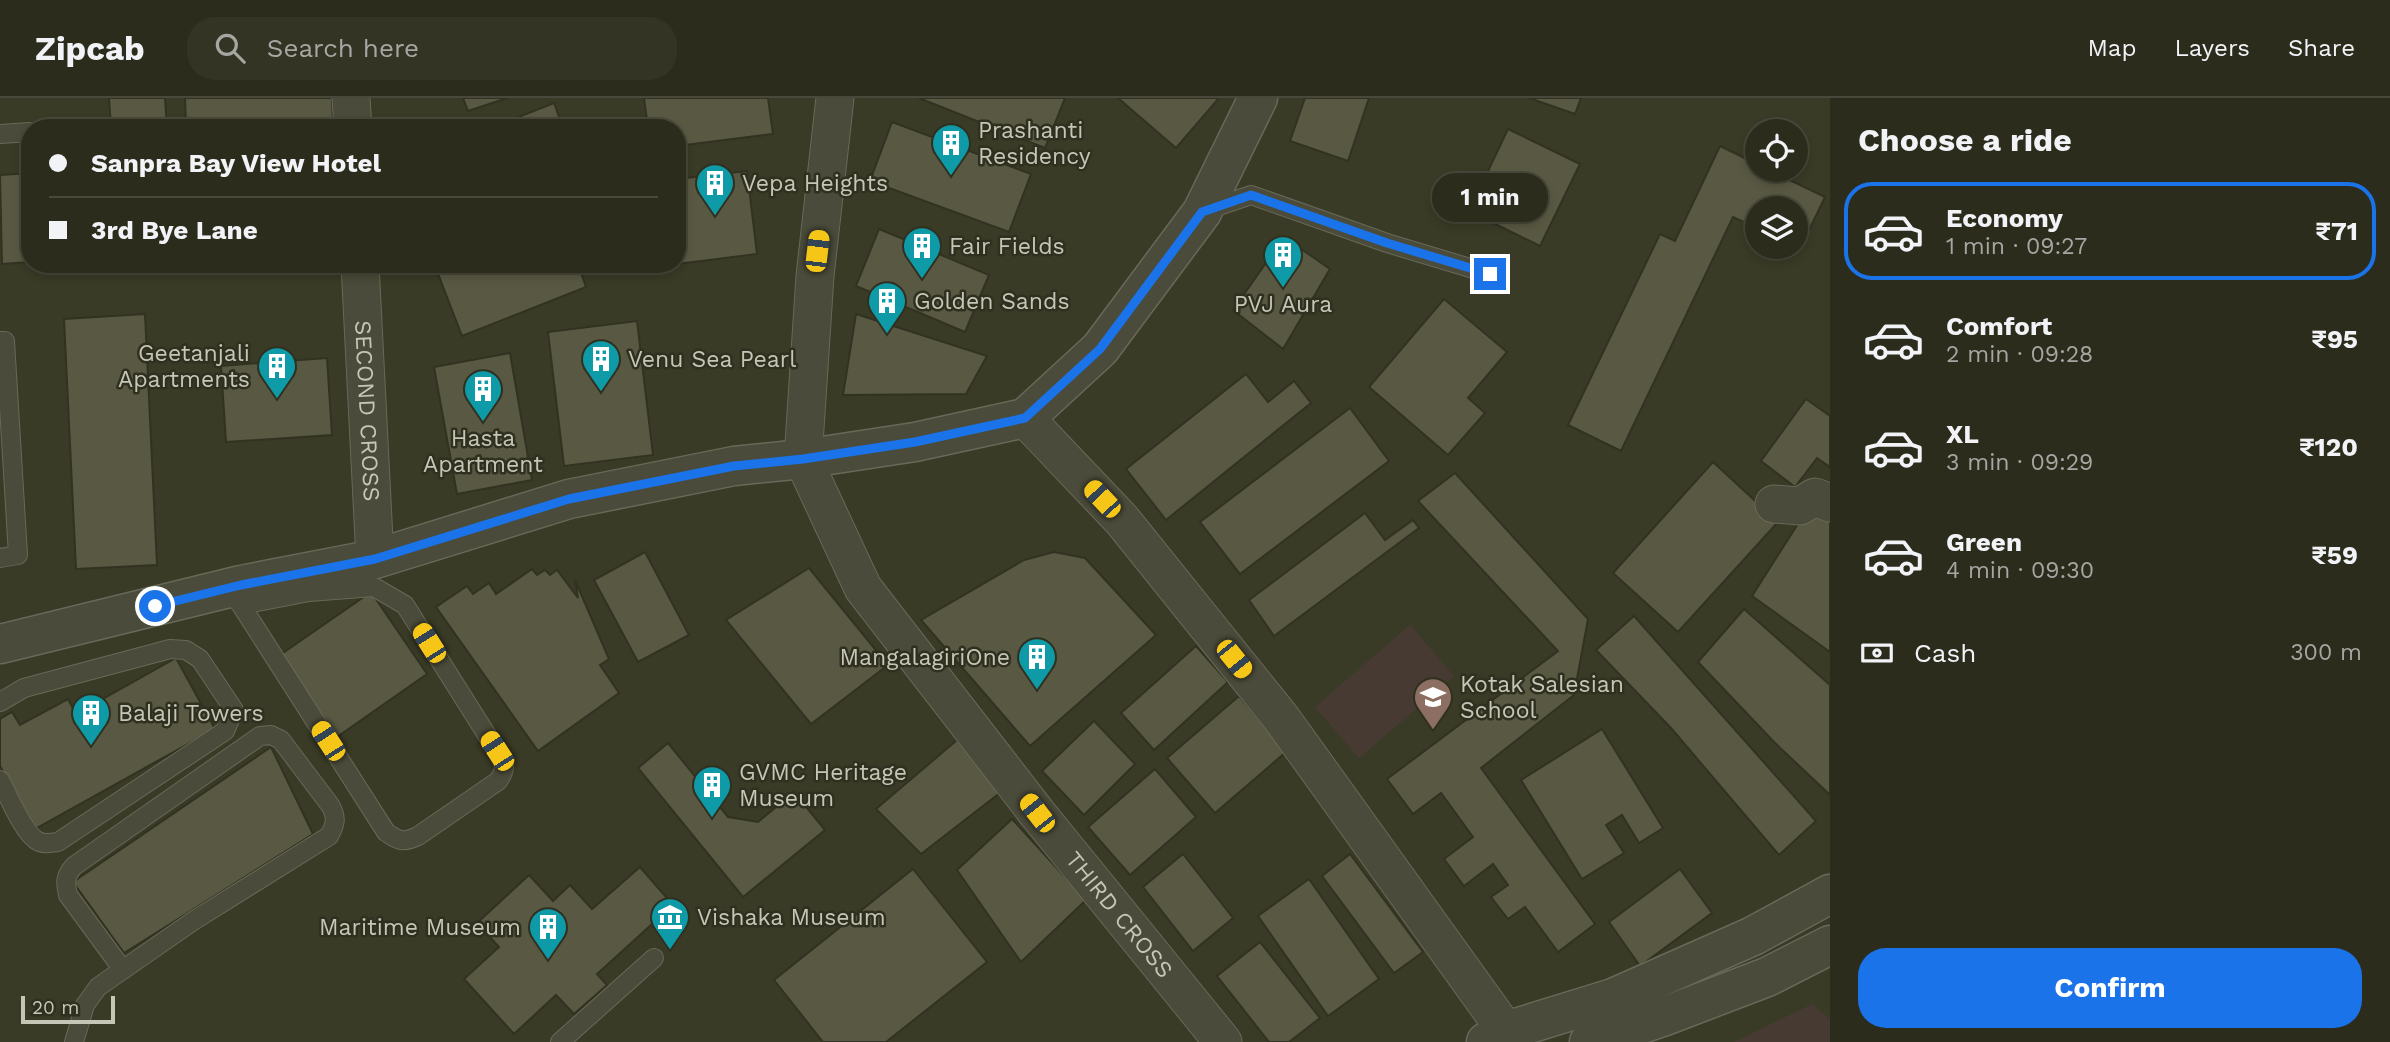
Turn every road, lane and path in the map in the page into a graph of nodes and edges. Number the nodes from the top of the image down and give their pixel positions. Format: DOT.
graph roads {
  1 [pos="351,98"];
  2 [pos="835,98"];
  3 [pos="1258,98"];
  4 [pos="352,119"];
  5 [pos="21,133"];
  6 [pos="0,134"];
  7 [pos="1202,212"];
  8 [pos="360,273"];
  9 [pos="1490,274"];
  10 [pos="0,341"];
  11 [pos="1025,418"];
  12 [pos="803,459"];
  13 [pos="1830,503"];
  14 [pos="1774,504"];
  15 [pos="0,558"];
  16 [pos="375,559"];
  17 [pos="234,597"];
  18 [pos="0,644"];
  19 [pos="0,702"];
  20 [pos="0,780"];
  21 [pos="1830,894"];
  22 [pos="1830,945"];
  23 [pos="654,958"];
  24 [pos="123,970"];
  25 [pos="1496,1036"];
  26 [pos="74,1042"];
  27 [pos="560,1042"];
  28 [pos="1223,1042"];
  29 [pos="1589,1042"];
  1 -- 4 [label="street"];
  2 -- 12 [label="street, THIRD CROSS"];
  3 -- 7 [label="street"];
  5 -- 6 [label="lane"];
  7 -- 9 [label="lane"];
  7 -- 11 [label="street"];
  8 -- 16 [label="street, SECOND CROSS"];
  10 -- 15 [label="lane"];
  11 -- 12 [label="street"];
  11 -- 25 [label="street"];
  12 -- 16 [label="street"];
  12 -- 28 [label="street, THIRD CROSS"];
  13 -- 14 [label="street"];
  16 -- 17 [label="street"];
  17 -- 17 [label="lane"];
  17 -- 18 [label="street"];
  19 -- 20 [label="lane"];
  21 -- 25 [label="street"];
  22 -- 29 [label="street"];
  23 -- 27 [label="lane"];
  24 -- 24 [label="lane"];
  24 -- 26 [label="lane"];
}
